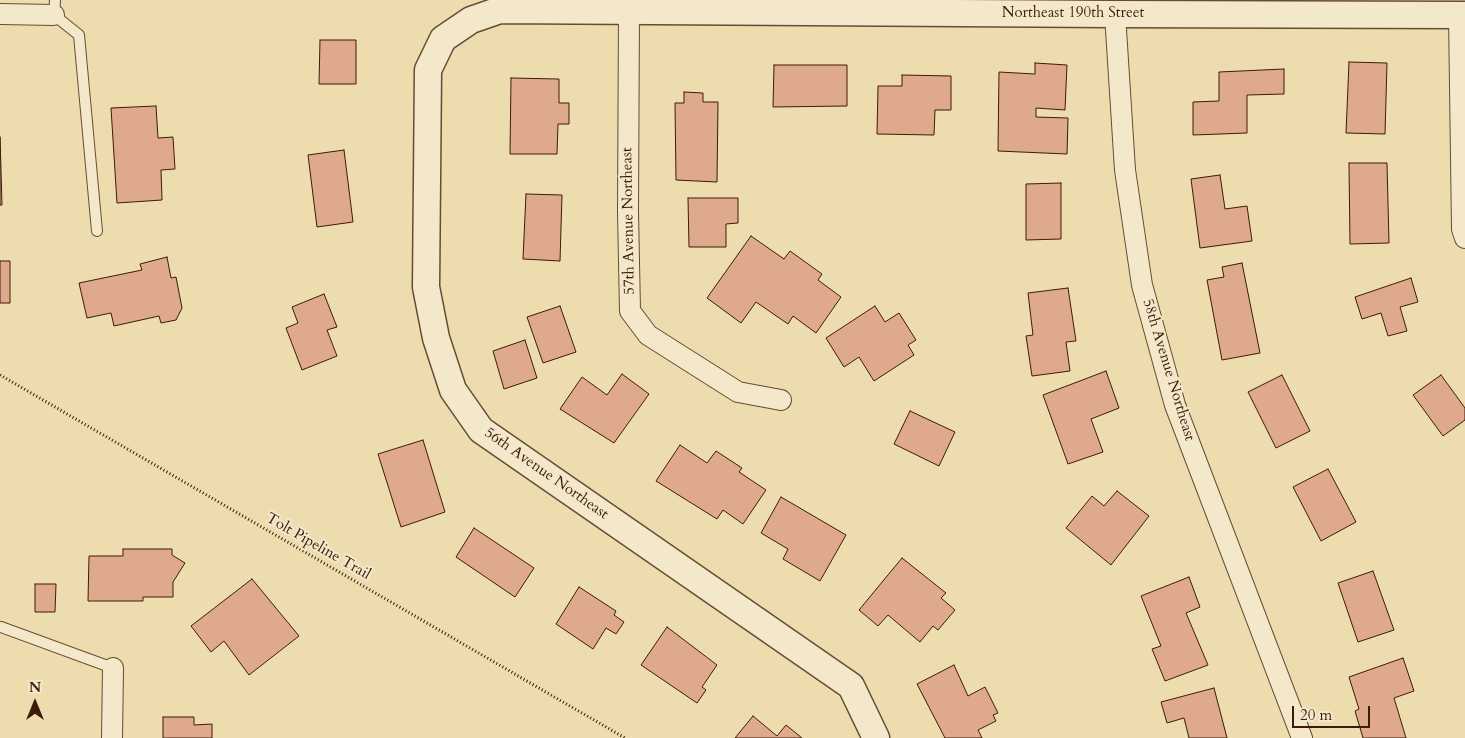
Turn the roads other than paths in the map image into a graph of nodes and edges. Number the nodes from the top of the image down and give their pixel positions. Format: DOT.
graph roads {
  1 [pos="500,5"];
  2 [pos="730,6"];
  3 [pos="971,6"];
  4 [pos="54,7"];
  5 [pos="629,12"];
  6 [pos="1112,12"];
  7 [pos="0,14"];
  8 [pos="1462,15"];
  9 [pos="97,231"];
  10 [pos="1465,238"];
  11 [pos="781,400"];
  12 [pos="1,627"];
  13 [pos="113,668"];
  14 [pos="112,738"];
  15 [pos="876,738"];
  16 [pos="1302,738"];
  1 -- 5 [label="street, Northeast 190th Street"];
  1 -- 15 [label="street, 56th Avenue Northeast"];
  2 -- 3 [label="street, Northeast 190th Street"];
  2 -- 5 [label="street, Northeast 190th Street"];
  3 -- 6 [label="street, Northeast 190th Street"];
  4 -- 7 [label="street"];
  4 -- 9 [label="lane"];
  5 -- 11 [label="street, 57th Avenue Northeast"];
  6 -- 8 [label="street, Northeast 190th Street"];
  6 -- 16 [label="street, 58th Avenue Northeast"];
  8 -- 10 [label="street"];
  12 -- 13 [label="lane"];
  13 -- 14 [label="street"];
}
